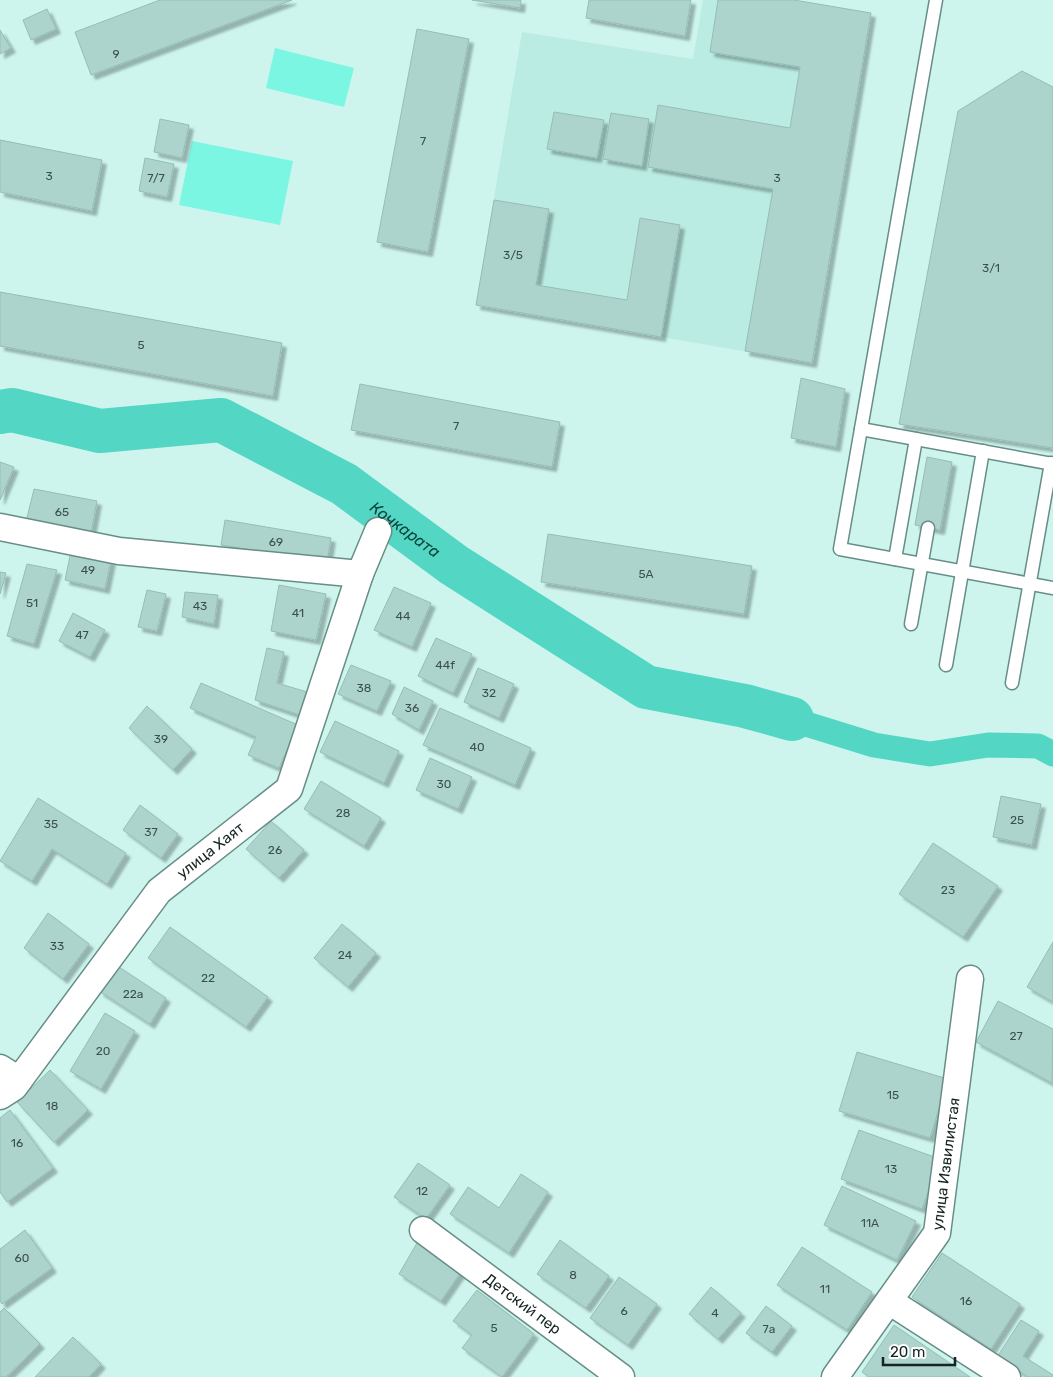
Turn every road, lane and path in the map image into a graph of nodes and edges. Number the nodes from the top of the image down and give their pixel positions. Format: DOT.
graph roads {
  1 [pos="936,0"];
  2 [pos="861,429"];
  3 [pos="916,439"];
  4 [pos="983,451"];
  5 [pos="1052,463"];
  6 [pos="0,527"];
  7 [pos="928,528"];
  8 [pos="378,532"];
  9 [pos="895,559"];
  10 [pos="921,564"];
  11 [pos="962,571"];
  12 [pos="360,574"];
  13 [pos="1030,583"];
  14 [pos="1053,588"];
  15 [pos="911,624"];
  16 [pos="946,665"];
  17 [pos="1012,683"];
  18 [pos="970,979"];
  19 [pos="6,1081"];
  20 [pos="423,1230"];
  21 [pos="889,1300"];
  22 [pos="620,1377"];
  23 [pos="835,1377"];
  24 [pos="1007,1377"];
  1 -- 2 [label="lane"];
  2 -- 3 [label="lane"];
  2 -- 9 [label="lane"];
  3 -- 4 [label="lane"];
  3 -- 9 [label="lane"];
  4 -- 5 [label="lane"];
  4 -- 11 [label="lane"];
  5 -- 13 [label="lane"];
  6 -- 12 [label="street"];
  7 -- 10 [label="lane"];
  8 -- 12 [label="street, улица Хаят"];
  9 -- 10 [label="lane"];
  10 -- 11 [label="lane"];
  10 -- 15 [label="lane"];
  11 -- 13 [label="lane"];
  11 -- 16 [label="lane"];
  12 -- 19 [label="street, улица Хаят"];
  13 -- 14 [label="lane"];
  13 -- 17 [label="lane"];
  18 -- 21 [label="street, улица Извилистая"];
  20 -- 22 [label="street, Детский пер"];
  21 -- 23 [label="street, улица Извилистая"];
  21 -- 24 [label="street"];
}
